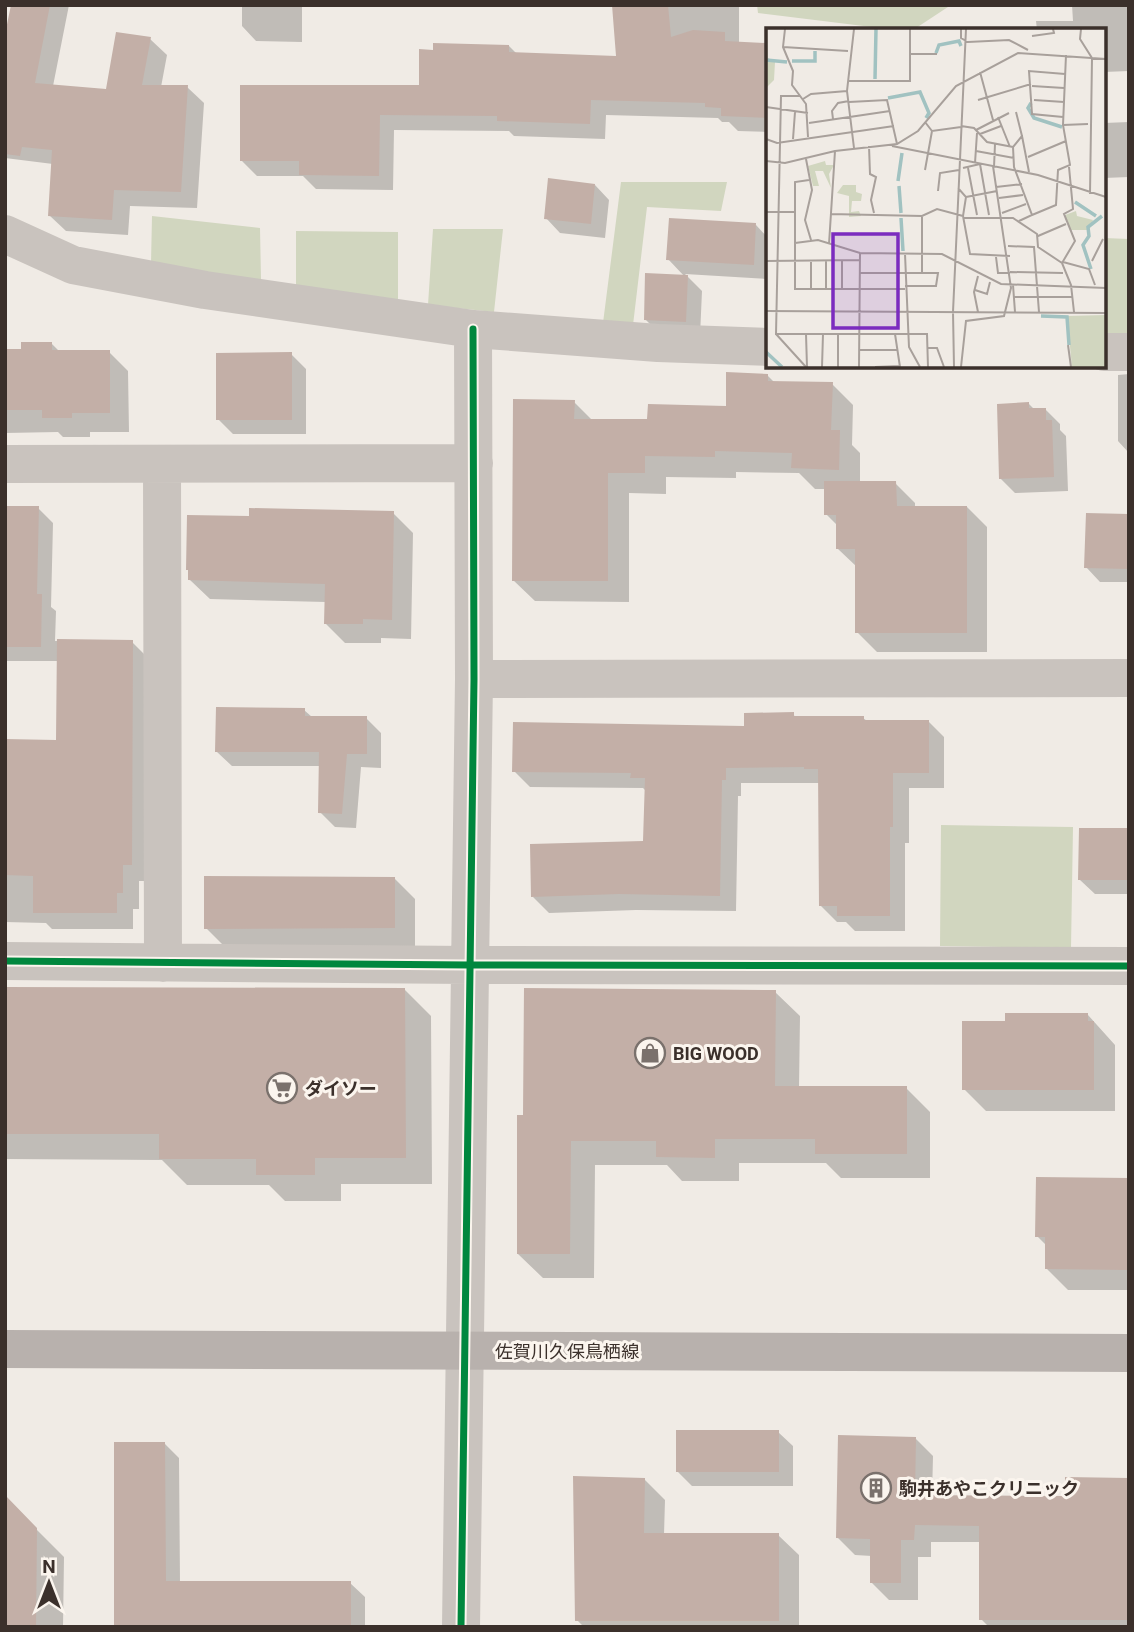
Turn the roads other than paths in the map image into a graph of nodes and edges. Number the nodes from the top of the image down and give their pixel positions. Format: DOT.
graph roads {
  1 [pos="5,234"];
  2 [pos="473,329"];
  3 [pos="766,347"];
  4 [pos="1106,352"];
  5 [pos="1129,352"];
  6 [pos="474,463"];
  7 [pos="5,464"];
  8 [pos="162,464"];
  9 [pos="1129,678"];
  10 [pos="474,679"];
  11 [pos="5,961"];
  12 [pos="163,962"];
  13 [pos="469,965"];
  14 [pos="1129,966"];
  15 [pos="5,1349"];
  16 [pos="463,1350"];
  17 [pos="1129,1353"];
  18 [pos="461,1627"];
  1 -- 2 [label="street"];
  2 -- 3 [label="street"];
  2 -- 6 [label="street"];
  4 -- 5 [label="street"];
  6 -- 8 [label="street"];
  6 -- 10 [label="street"];
  7 -- 8 [label="street"];
  8 -- 12 [label="street"];
  9 -- 10 [label="street"];
  10 -- 13 [label="street"];
  11 -- 12 [label="street"];
  12 -- 13 [label="street"];
  13 -- 14 [label="street"];
  13 -- 16 [label="street"];
  15 -- 16 [label="main road, 佐賀川久保鳥栖線"];
  16 -- 17 [label="main road, 佐賀川久保鳥栖線"];
  16 -- 18 [label="street"];
}
